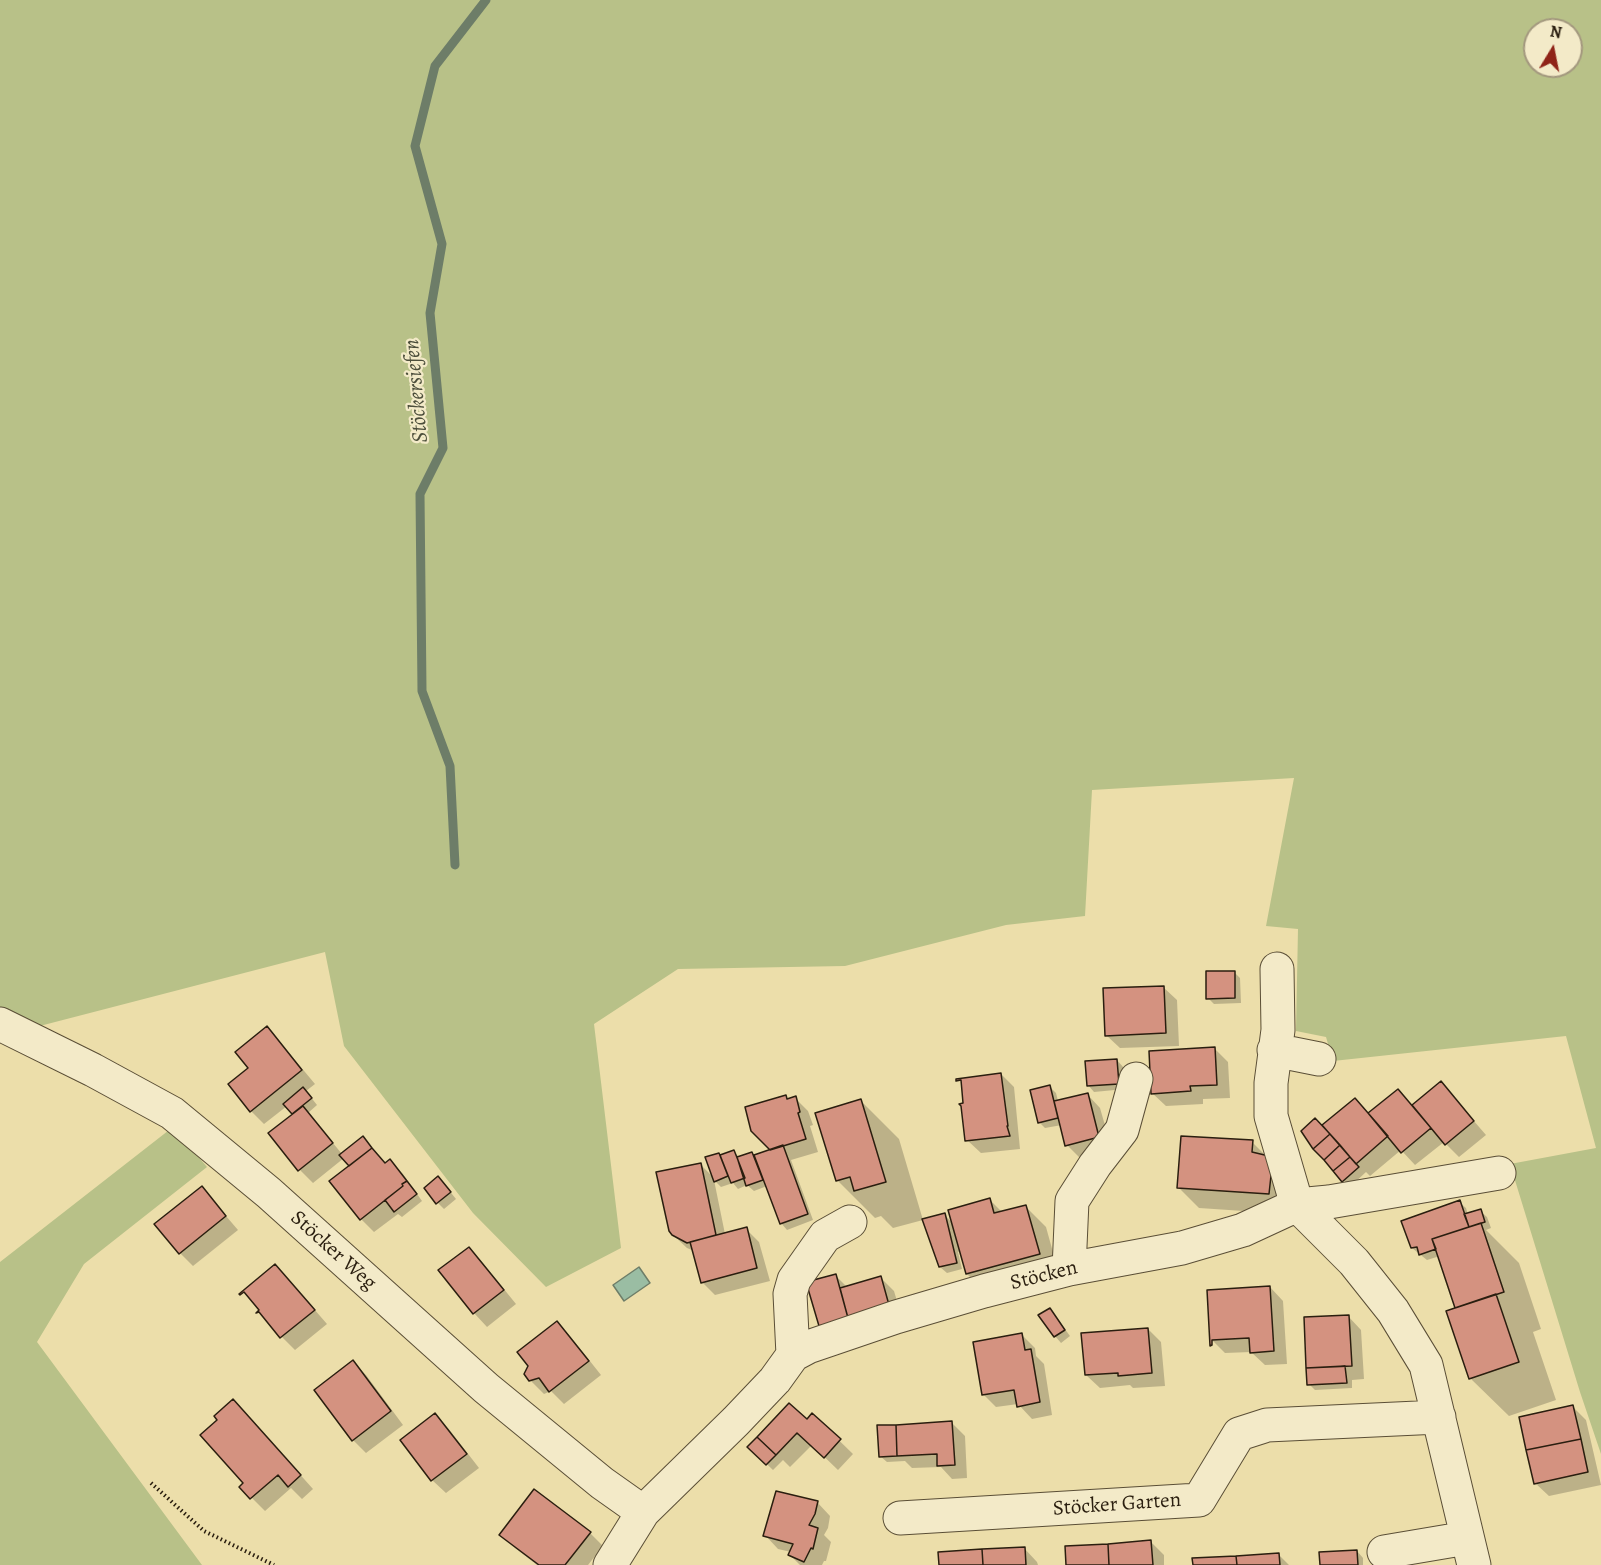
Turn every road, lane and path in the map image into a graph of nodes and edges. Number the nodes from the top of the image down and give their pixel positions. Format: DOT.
graph roads {
  1 [pos="1277,969"];
  2 [pos="0,1024"];
  3 [pos="1274,1050"];
  4 [pos="1319,1059"];
  5 [pos="1136,1079"];
  6 [pos="1499,1173"];
  7 [pos="1297,1205"];
  8 [pos="850,1222"];
  9 [pos="1070,1269"];
  10 [pos="793,1355"];
  11 [pos="1439,1417"];
  12 [pos="151,1483"];
  13 [pos="643,1512"];
  14 [pos="900,1518"];
  15 [pos="1471,1551"];
  16 [pos="1384,1552"];
  17 [pos="274,1565"];
  18 [pos="610,1565"];
  1 -- 3 [label="street"];
  2 -- 13 [label="street, Stöcker Weg"];
  3 -- 4 [label="street"];
  3 -- 7 [label="street"];
  5 -- 9 [label="street"];
  6 -- 7 [label="street, Stöcken"];
  7 -- 9 [label="street, Stöcken"];
  7 -- 11 [label="street"];
  8 -- 10 [label="street"];
  9 -- 10 [label="street, Stöcken"];
  10 -- 13 [label="street, Stöcken"];
  11 -- 14 [label="street, Stöcker Garten"];
  11 -- 15 [label="street"];
  12 -- 17 [label="path"];
  13 -- 18 [label="street, Stöcken"];
  15 -- 16 [label="street"];
}
